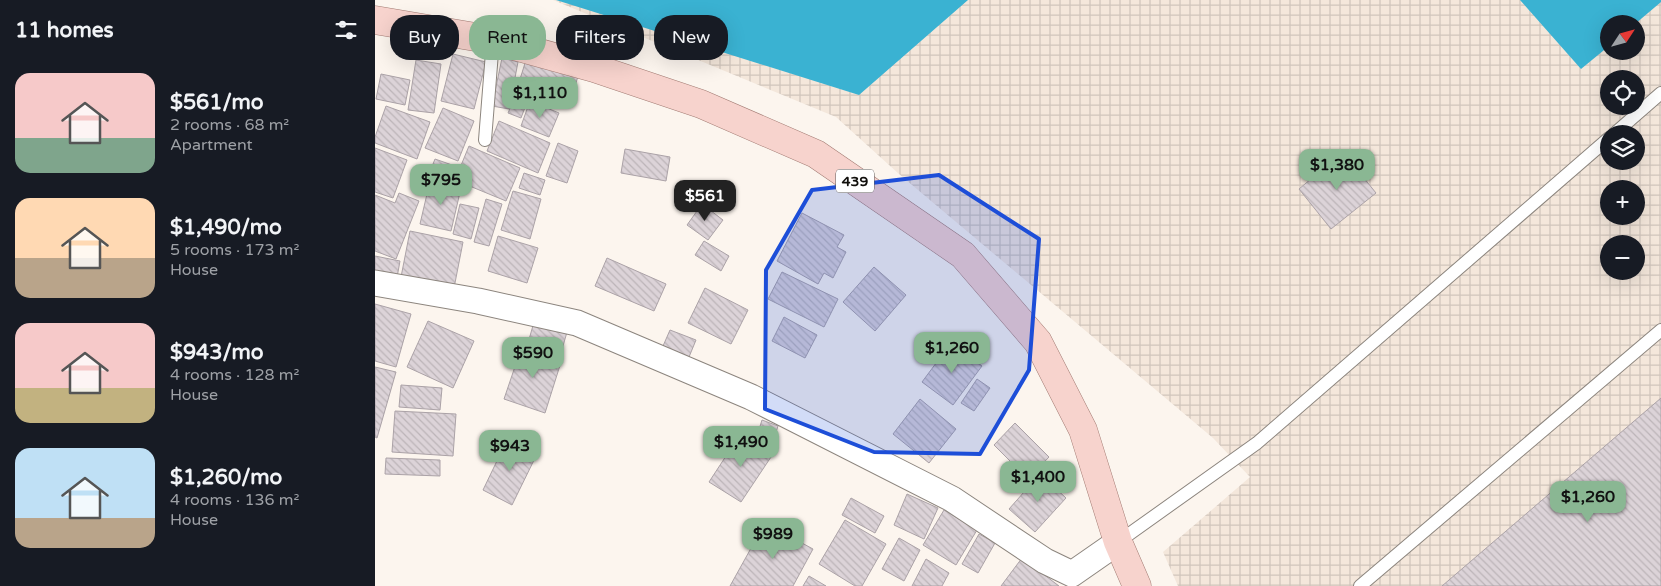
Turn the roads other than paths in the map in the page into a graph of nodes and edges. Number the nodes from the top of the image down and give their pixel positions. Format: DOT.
graph roads {
  1 [pos="375,20"];
  2 [pos="469,36"];
  3 [pos="546,55"];
  4 [pos="491,60"];
  5 [pos="1661,93"];
  6 [pos="1624,125"];
  7 [pos="485,140"];
  8 [pos="1600,146"];
  9 [pos="375,283"];
  10 [pos="1661,330"];
  11 [pos="1118,542"];
  12 [pos="1137,586"];
  13 [pos="1361,586"];
  1 -- 2 [label="main road, 439"];
  3 -- 11 [label="main road, 439"];
  4 -- 7 [label="lane"];
  5 -- 6 [label="lane"];
  8 -- 11 [label="lane"];
  9 -- 11 [label="street"];
  10 -- 13 [label="lane"];
  11 -- 12 [label="main road, 439"];
}
